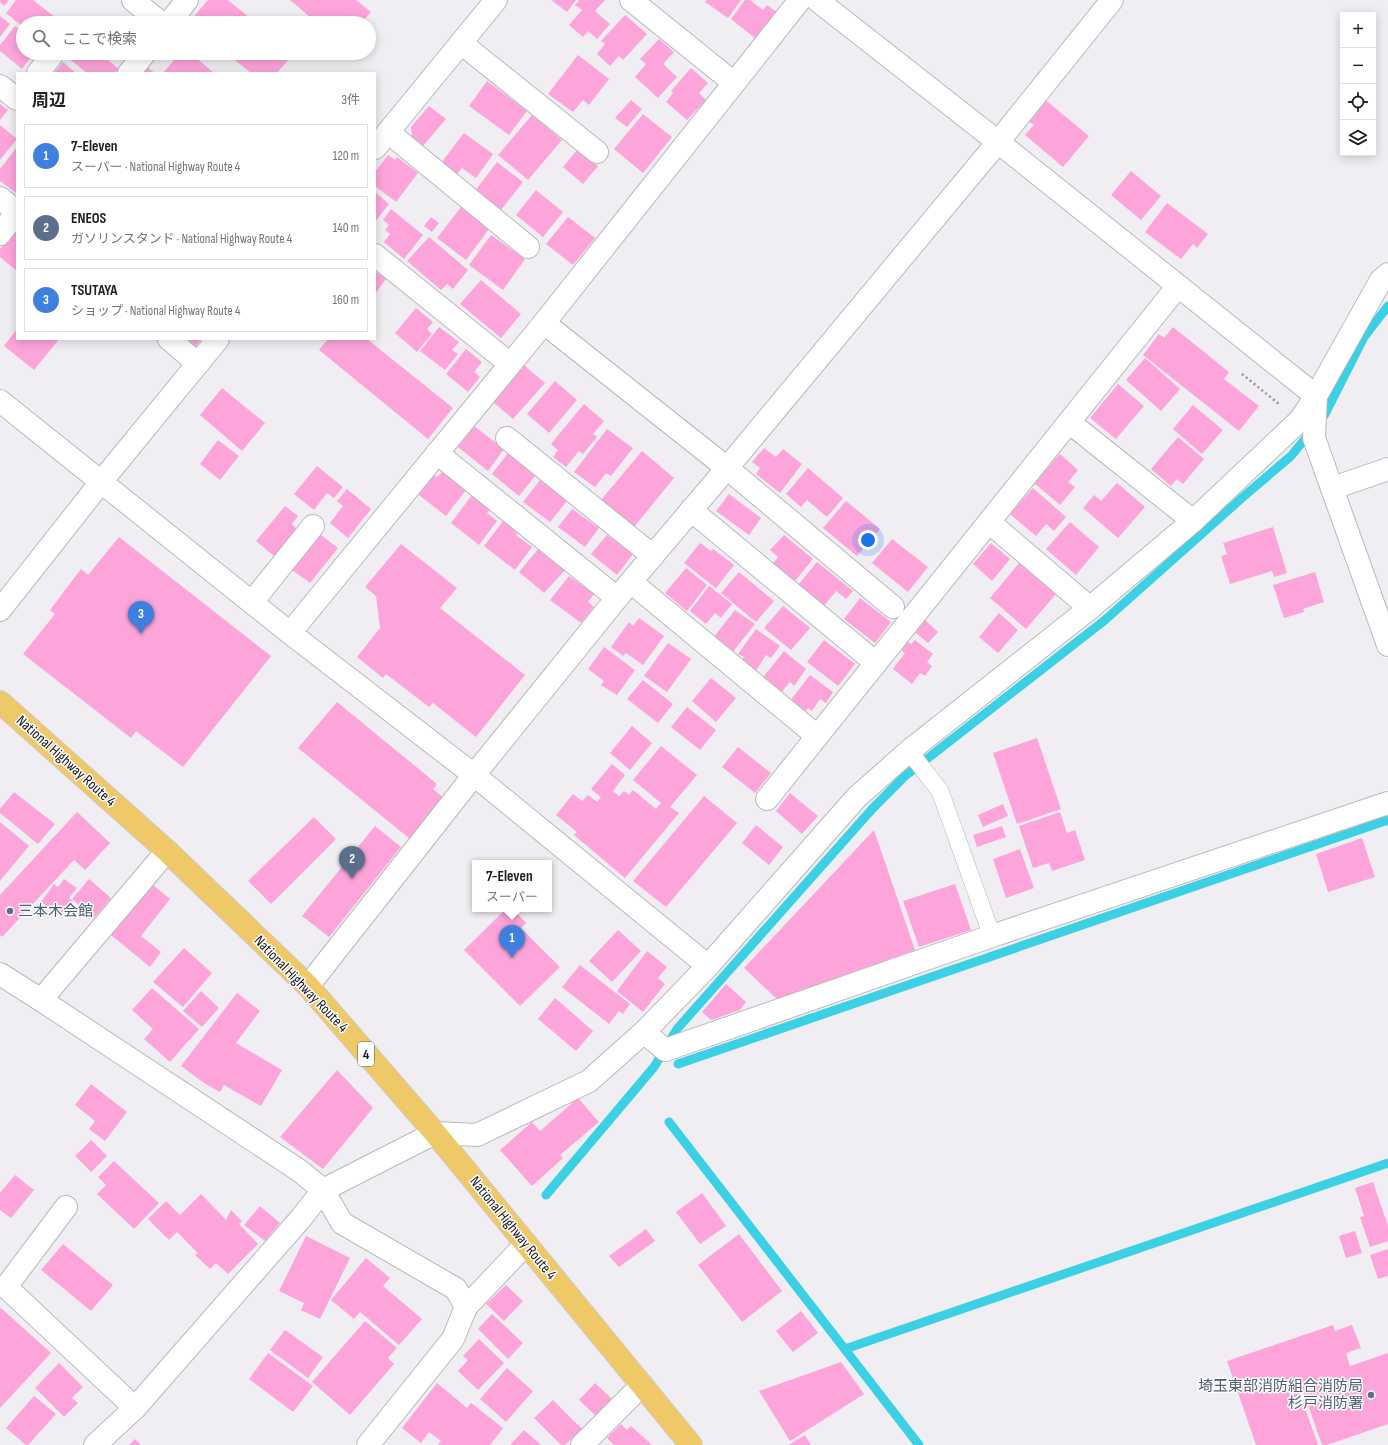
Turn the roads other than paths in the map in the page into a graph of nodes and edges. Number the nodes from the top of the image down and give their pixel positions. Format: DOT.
graph roads {
  1 [pos="133,0"];
  2 [pos="187,0"];
  3 [pos="496,0"];
  4 [pos="631,0"];
  5 [pos="800,0"];
  6 [pos="817,0"];
  7 [pos="1112,0"];
  8 [pos="152,16"];
  9 [pos="174,16"];
  10 [pos="461,43"];
  11 [pos="48,60"];
  12 [pos="139,60"];
  13 [pos="39,72"];
  14 [pos="130,72"];
  15 [pos="734,83"];
  16 [pos="0,86"];
  17 [pos="16,98"];
  18 [pos="382,140"];
  19 [pos="998,142"];
  20 [pos="597,152"];
  21 [pos="0,198"];
  22 [pos="16,211"];
  23 [pos="16,213"];
  24 [pos="0,234"];
  25 [pos="528,247"];
  26 [pos="376,256"];
  27 [pos="1388,274"];
  28 [pos="1178,286"];
  29 [pos="544,323"];
  30 [pos="170,340"];
  31 [pos="217,340"];
  32 [pos="198,364"];
  33 [pos="510,364"];
  34 [pos="1316,396"];
  35 [pos="0,401"];
  36 [pos="1069,422"];
  37 [pos="507,438"];
  38 [pos="438,453"];
  39 [pos="727,468"];
  40 [pos="1388,469"];
  41 [pos="101,482"];
  42 [pos="1333,488"];
  43 [pos="691,510"];
  44 [pos="1193,521"];
  45 [pos="989,522"];
  46 [pos="313,526"];
  47 [pos="653,556"];
  48 [pos="631,582"];
  49 [pos="617,598"];
  50 [pos="252,602"];
  51 [pos="893,607"];
  52 [pos="1090,608"];
  53 [pos="0,610"];
  54 [pos="290,633"];
  55 [pos="1388,645"];
  56 [pos="876,663"];
  57 [pos="0,702"];
  58 [pos="817,736"];
  59 [pos="909,751"];
  60 [pos="474,775"];
  61 [pos="767,800"];
  62 [pos="1388,804"];
  63 [pos="167,851"];
  64 [pos="992,936"];
  65 [pos="708,966"];
  66 [pos="0,974"];
  67 [pos="308,986"];
  68 [pos="41,1000"];
  69 [pos="644,1032"];
  70 [pos="435,1133"];
  71 [pos="322,1190"];
  72 [pos="66,1207"];
  73 [pos="526,1244"];
  74 [pos="3,1288"];
  75 [pos="466,1307"];
  76 [pos="642,1385"];
  77 [pos="135,1408"];
  78 [pos="95,1445"];
  79 [pos="368,1445"];
  80 [pos="582,1445"];
  81 [pos="691,1445"];
  1 -- 8 [label="street"];
  2 -- 9 [label="street"];
  3 -- 10 [label="street"];
  4 -- 15 [label="street"];
  5 -- 15 [label="street"];
  6 -- 19 [label="street"];
  7 -- 19 [label="street"];
  10 -- 18 [label="street"];
  10 -- 20 [label="street"];
  11 -- 13 [label="street"];
  12 -- 14 [label="street"];
  15 -- 29 [label="street"];
  16 -- 17 [label="street"];
  18 -- 25 [label="street"];
  19 -- 28 [label="street"];
  19 -- 39 [label="street"];
  21 -- 22 [label="street"];
  23 -- 24 [label="street"];
  26 -- 33 [label="street"];
  27 -- 34 [label="street"];
  28 -- 34 [label="street"];
  28 -- 36 [label="street"];
  29 -- 33 [label="street"];
  29 -- 39 [label="street"];
  30 -- 32 [label="street"];
  31 -- 32 [label="street"];
  32 -- 41 [label="street"];
  33 -- 38 [label="street"];
  34 -- 42 [label="street"];
  34 -- 44 [label="street"];
  35 -- 41 [label="street"];
  36 -- 44 [label="street"];
  36 -- 45 [label="street"];
  37 -- 47 [label="street"];
  38 -- 49 [label="street"];
  38 -- 54 [label="street"];
  39 -- 43 [label="street"];
  39 -- 51 [label="street"];
  40 -- 42 [label="street"];
  41 -- 50 [label="street"];
  41 -- 53 [label="street"];
  42 -- 55 [label="street"];
  43 -- 47 [label="street"];
  43 -- 56 [label="street"];
  44 -- 52 [label="street"];
  45 -- 52 [label="street"];
  45 -- 56 [label="street"];
  46 -- 50 [label="street"];
  47 -- 48 [label="street"];
  48 -- 49 [label="street"];
  48 -- 58 [label="street"];
  49 -- 60 [label="street"];
  50 -- 54 [label="street"];
  52 -- 59 [label="street"];
  54 -- 60 [label="street"];
  56 -- 58 [label="street"];
  57 -- 63 [label="highway, National Highway Route 4 / 4"];
  58 -- 61 [label="street"];
  59 -- 64 [label="lane"];
  59 -- 65 [label="street"];
  60 -- 65 [label="street"];
  60 -- 67 [label="street"];
  62 -- 64 [label="street"];
  63 -- 67 [label="highway, National Highway Route 4 / 4"];
  63 -- 68 [label="street"];
  64 -- 69 [label="street"];
  65 -- 69 [label="street"];
  66 -- 68 [label="street"];
  67 -- 70 [label="highway, National Highway Route 4 / 4"];
  68 -- 71 [label="street"];
  69 -- 70 [label="street"];
  70 -- 71 [label="street"];
  70 -- 73 [label="highway, National Highway Route 4 / 4"];
  71 -- 75 [label="street"];
  71 -- 77 [label="street"];
  72 -- 74 [label="street"];
  73 -- 75 [label="street"];
  73 -- 76 [label="highway, National Highway Route 4 / 4"];
  74 -- 77 [label="street"];
  75 -- 79 [label="street"];
  76 -- 80 [label="street"];
  76 -- 81 [label="highway, National Highway Route 4 / 4"];
  77 -- 78 [label="street"];
}
